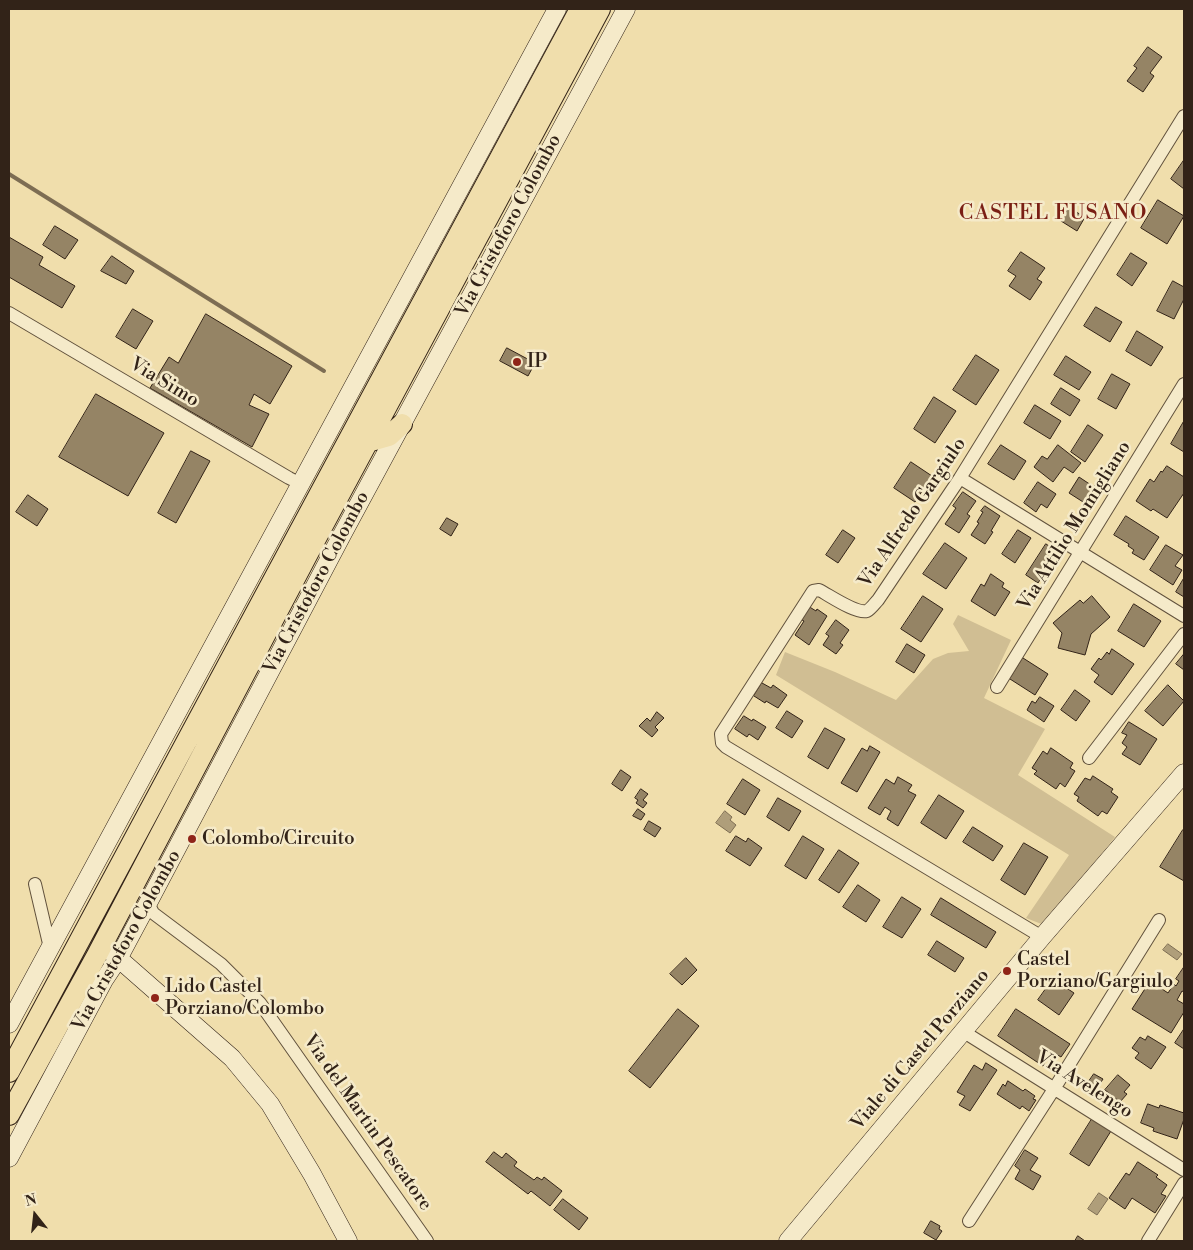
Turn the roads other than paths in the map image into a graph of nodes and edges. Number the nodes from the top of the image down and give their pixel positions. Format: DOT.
graph roads {
  1 [pos="557,9"];
  2 [pos="580,9"];
  3 [pos="600,9"];
  4 [pos="626,9"];
  5 [pos="1184,116"];
  6 [pos="9,313"];
  7 [pos="1184,384"];
  8 [pos="402,424"];
  9 [pos="368,442"];
  10 [pos="960,478"];
  11 [pos="301,484"];
  12 [pos="1081,552"];
  13 [pos="1184,616"];
  14 [pos="1184,634"];
  15 [pos="242,637"];
  16 [pos="213,645"];
  17 [pos="997,688"];
  18 [pos="1089,758"];
  19 [pos="1184,773"];
  20 [pos="35,884"];
  21 [pos="75,901"];
  22 [pos="148,903"];
  23 [pos="1159,920"];
  24 [pos="86,926"];
  25 [pos="1042,937"];
  26 [pos="103,944"];
  27 [pos="50,948"];
  28 [pos="118,959"];
  29 [pos="9,1024"];
  30 [pos="964,1032"];
  31 [pos="9,1072"];
  32 [pos="1054,1089"];
  33 [pos="9,1115"];
  34 [pos="9,1158"];
  35 [pos="1184,1170"];
  36 [pos="1184,1183"];
  37 [pos="969,1220"];
  38 [pos="348,1241"];
  39 [pos="427,1241"];
  40 [pos="788,1241"];
  41 [pos="1148,1241"];
  1 -- 11 [label="street"];
  2 -- 15 [label="main road"];
  3 -- 9 [label="main road, Via Cristoforo Colombo"];
  4 -- 8 [label="street, Via Cristoforo Colombo"];
  5 -- 10 [label="street, Via Alfredo Gargiulo"];
  6 -- 11 [label="street, Via Simo"];
  7 -- 12 [label="street, Via Attilio Momigliano"];
  8 -- 9 [label="main road"];
  8 -- 22 [label="street, Via Cristoforo Colombo"];
  9 -- 26 [label="main road, Via Cristoforo Colombo"];
  10 -- 12 [label="street"];
  10 -- 25 [label="street, Via Alfredo Gargiulo"];
  11 -- 16 [label="street"];
  12 -- 13 [label="street"];
  12 -- 17 [label="street, Via Attilio Momigliano"];
  14 -- 18 [label="street"];
  15 -- 16 [label="street"];
  15 -- 24 [label="main road"];
  16 -- 21 [label="street"];
  19 -- 25 [label="street, Viale di Castel Porziano"];
  20 -- 27 [label="street"];
  21 -- 24 [label="street"];
  21 -- 27 [label="street"];
  22 -- 28 [label="street, Via Cristoforo Colombo"];
  22 -- 39 [label="street, Via del Martin Pescatore"];
  23 -- 32 [label="street"];
  24 -- 26 [label="street"];
  24 -- 31 [label="main road"];
  25 -- 30 [label="street, Viale di Castel Porziano"];
  26 -- 28 [label="street"];
  26 -- 33 [label="main road, Via Cristoforo Colombo"];
  27 -- 29 [label="street"];
  28 -- 34 [label="street, Via Cristoforo Colombo"];
  28 -- 38 [label="street"];
  30 -- 32 [label="street, Via Avelengo"];
  30 -- 40 [label="street, Viale di Castel Porziano"];
  32 -- 35 [label="street, Via Avelengo"];
  32 -- 37 [label="street"];
  36 -- 41 [label="street"];
}
